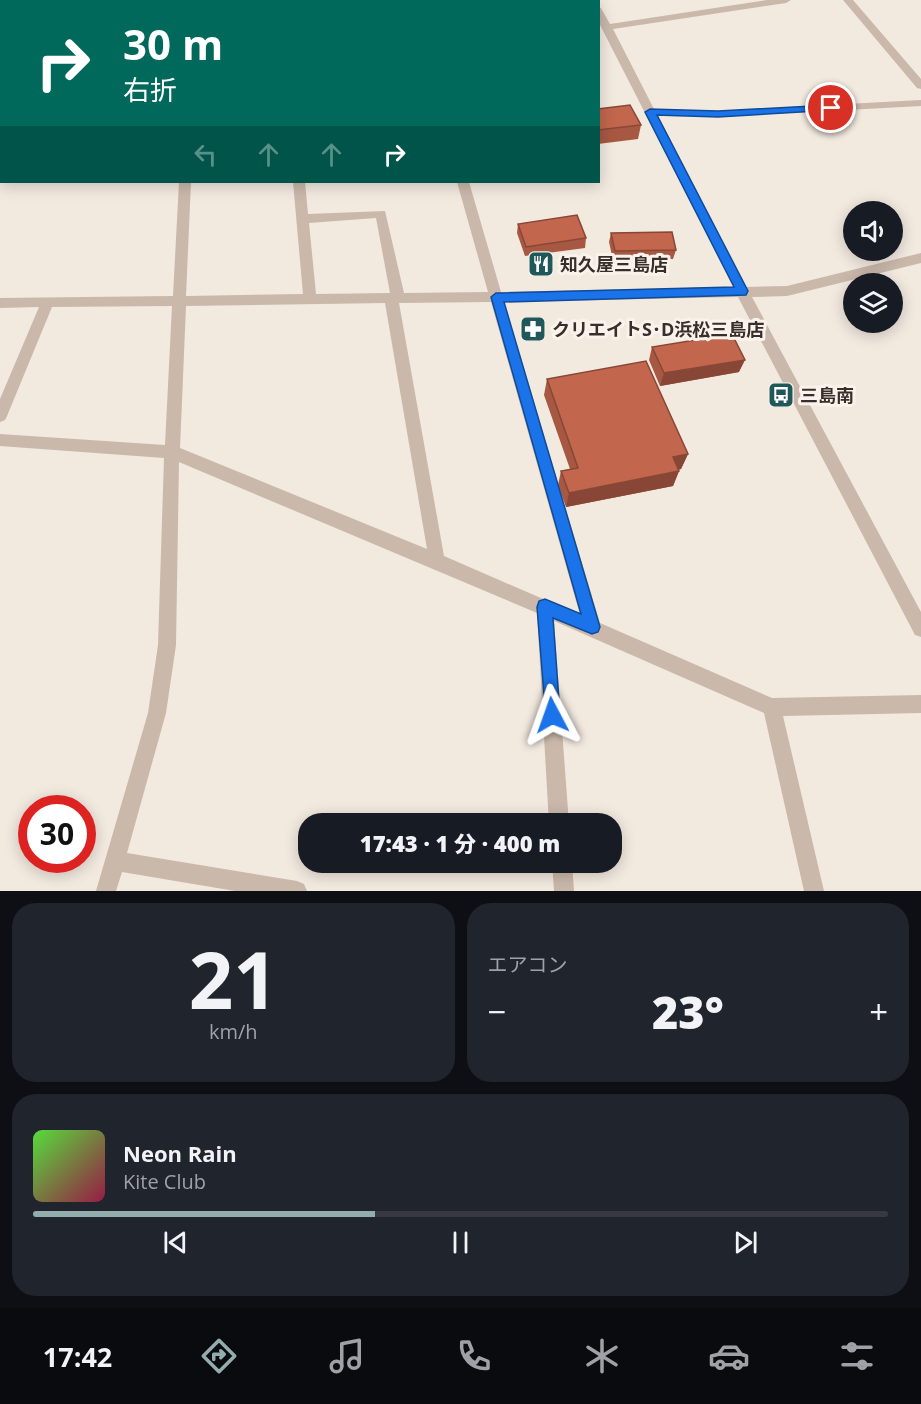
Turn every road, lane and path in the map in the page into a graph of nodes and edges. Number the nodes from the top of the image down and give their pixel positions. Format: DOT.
graph roads {
  1 [pos="786,0"];
  2 [pos="848,0"];
  3 [pos="604,24"];
  4 [pos="921,86"];
  5 [pos="921,103"];
  6 [pos="650,112"];
  7 [pos="185,183"];
  8 [pos="299,183"];
  9 [pos="463,183"];
  10 [pos="303,219"];
  11 [pos="921,258"];
  12 [pos="742,291"];
  13 [pos="496,297"];
  14 [pos="394,298"];
  15 [pos="310,299"];
  16 [pos="180,301"];
  17 [pos="48,302"];
  18 [pos="0,303"];
  19 [pos="0,416"];
  20 [pos="0,440"];
  21 [pos="172,452"];
  22 [pos="437,561"];
  23 [pos="545,607"];
  24 [pos="592,627"];
  25 [pos="921,629"];
  26 [pos="921,704"];
  27 [pos="772,707"];
  28 [pos="558,813"];
  29 [pos="115,861"];
  30 [pos="563,873"];
  31 [pos="106,891"];
  32 [pos="297,891"];
  33 [pos="564,891"];
  34 [pos="814,891"];
  1 -- 3 [label="street"];
  2 -- 4 [label="street"];
  3 -- 6 [label="street"];
  5 -- 6 [label="street"];
  6 -- 12 [label="street"];
  7 -- 16 [label="street"];
  8 -- 10 [label="street"];
  9 -- 13 [label="street"];
  10 -- 14 [label="street"];
  10 -- 15 [label="street"];
  11 -- 12 [label="street"];
  12 -- 13 [label="street"];
  12 -- 25 [label="street"];
  13 -- 14 [label="street"];
  13 -- 24 [label="street"];
  14 -- 15 [label="street"];
  14 -- 22 [label="street"];
  15 -- 16 [label="street"];
  16 -- 17 [label="street"];
  16 -- 21 [label="street"];
  17 -- 18 [label="street"];
  17 -- 19 [label="street"];
  20 -- 21 [label="street"];
  21 -- 22 [label="street"];
  21 -- 29 [label="street"];
  22 -- 23 [label="street"];
  23 -- 24 [label="street"];
  23 -- 28 [label="street"];
  24 -- 27 [label="street"];
  26 -- 27 [label="street"];
  27 -- 34 [label="street"];
  29 -- 31 [label="street"];
  29 -- 32 [label="street"];
  30 -- 33 [label="street"];
}
